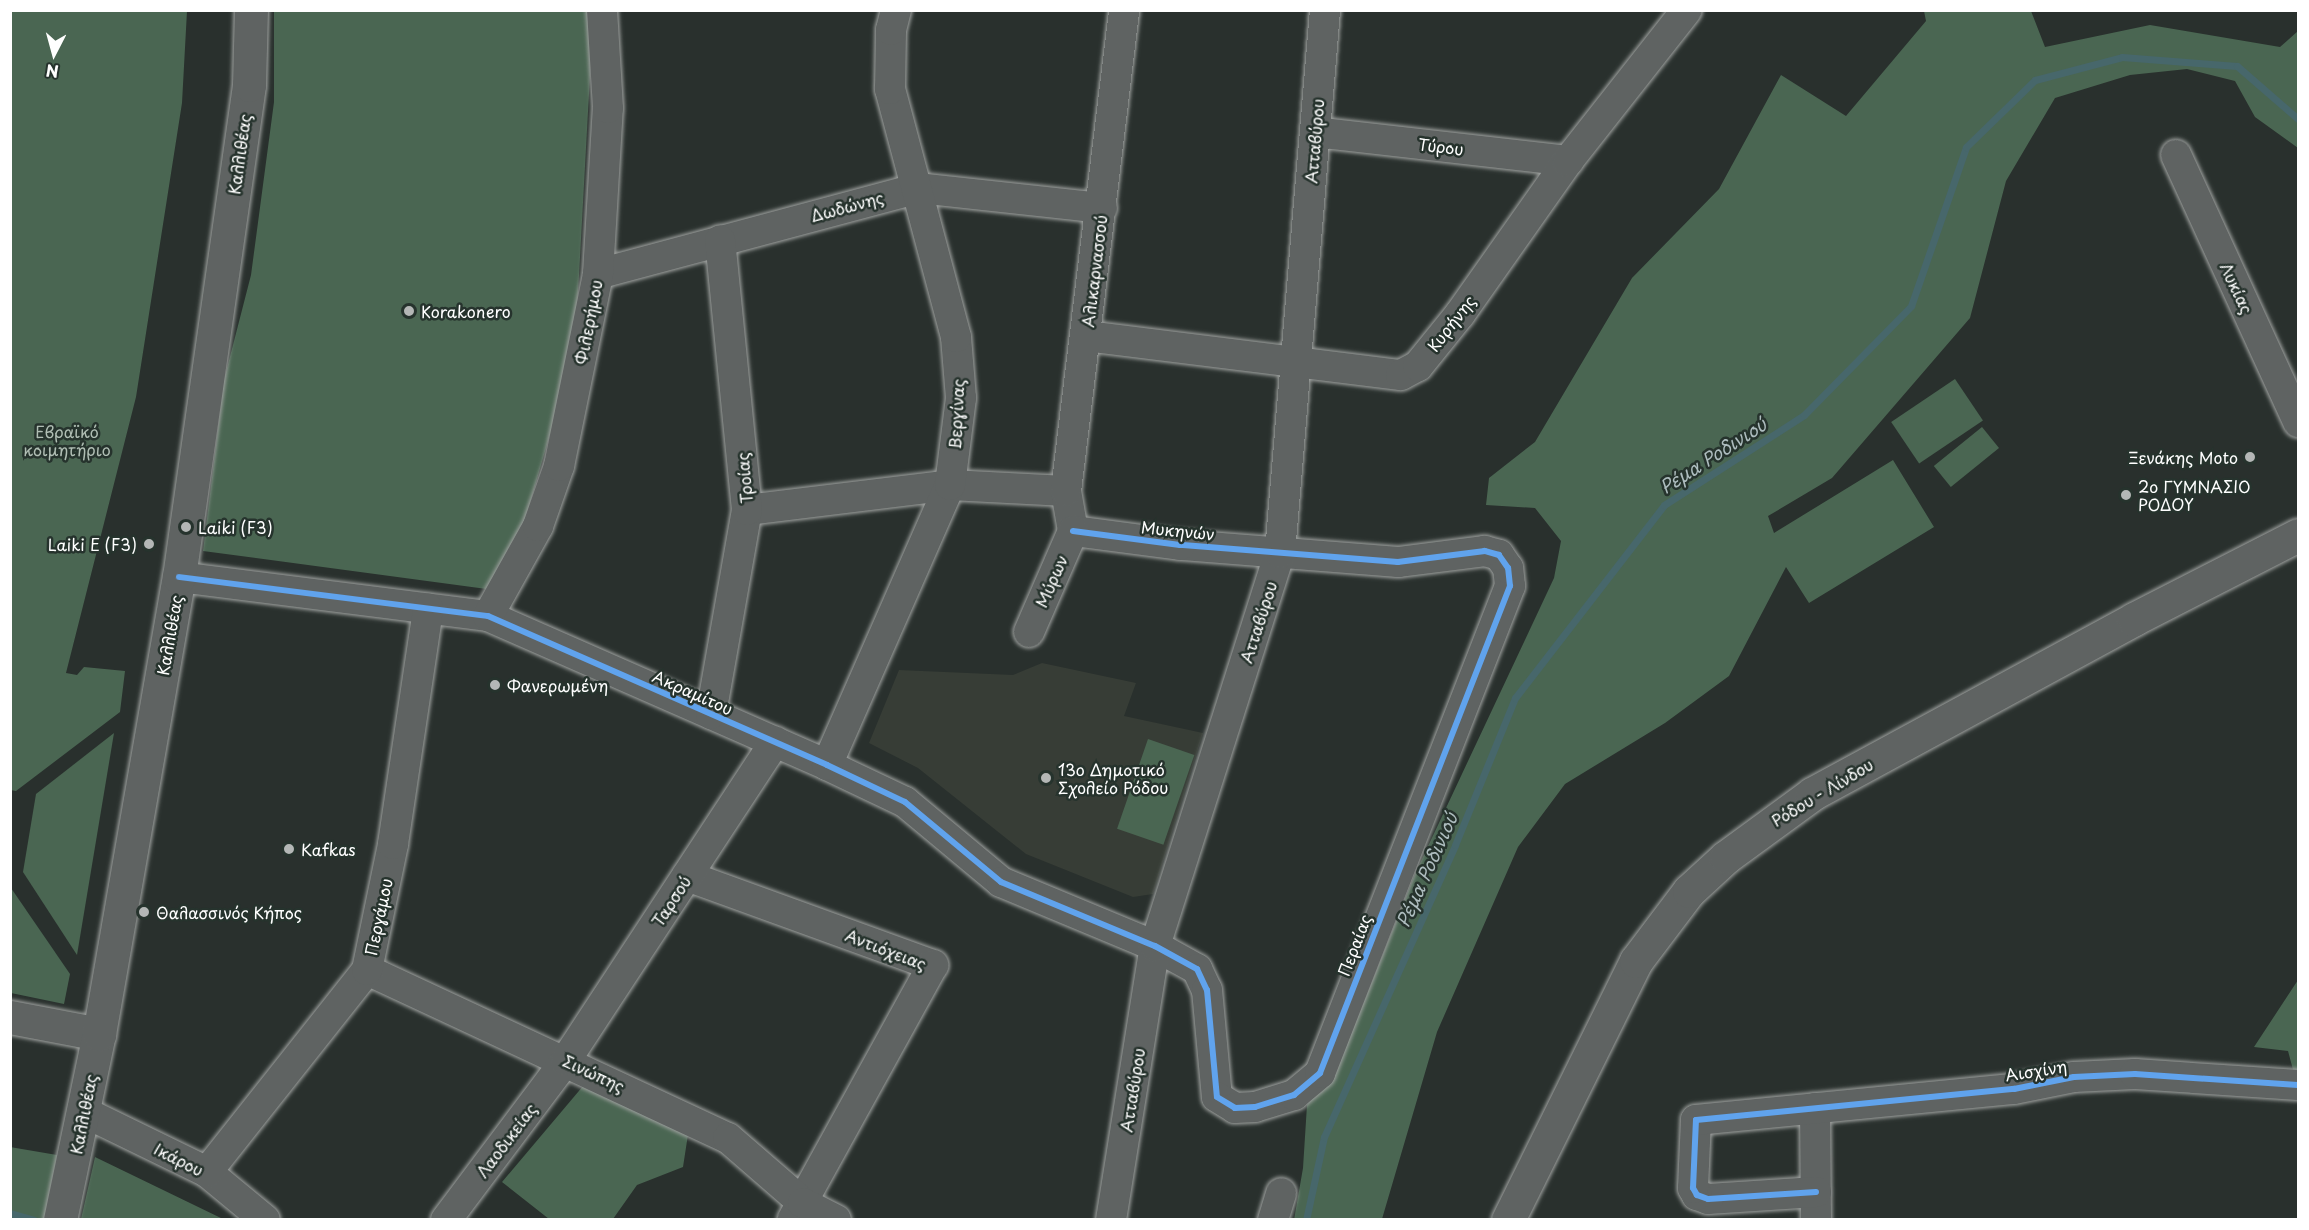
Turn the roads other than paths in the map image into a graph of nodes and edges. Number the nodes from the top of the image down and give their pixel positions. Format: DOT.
graph roads {
  1 [pos="251,10"];
  2 [pos="602,10"];
  3 [pos="896,10"];
  4 [pos="1124,10"];
  5 [pos="1325,10"];
  6 [pos="1687,10"];
  7 [pos="1315,132"];
  8 [pos="2176,155"];
  9 [pos="1568,161"];
  10 [pos="918,188"];
  11 [pos="1102,208"];
  12 [pos="720,240"];
  13 [pos="598,274"];
  14 [pos="1086,336"];
  15 [pos="1296,363"];
  16 [pos="2298,422"];
  17 [pos="950,485"];
  18 [pos="1066,491"];
  19 [pos="747,510"];
  20 [pos="1073,531"];
  21 [pos="2298,534"];
  22 [pos="1280,553"];
  23 [pos="1499,555"];
  24 [pos="179,577"];
  25 [pos="428,609"];
  26 [pos="488,616"];
  27 [pos="1029,632"];
  28 [pos="711,714"];
  29 [pos="775,742"];
  30 [pos="827,765"];
  31 [pos="687,876"];
  32 [pos="1155,946"];
  33 [pos="367,970"];
  34 [pos="10,1017"];
  35 [pos="86,1032"];
  36 [pos="566,1060"];
  37 [pos="2298,1085"];
  38 [pos="1815,1108"];
  39 [pos="84,1112"];
  40 [pos="207,1172"];
  41 [pos="1816,1206"];
  42 [pos="798,1211"];
  43 [pos="60,1220"];
  44 [pos="265,1220"];
  45 [pos="446,1220"];
  46 [pos="836,1220"];
  47 [pos="1111,1220"];
  48 [pos="1508,1220"];
  1 -- 24 [label="main road, Καλλιθέας"];
  2 -- 13 [label="street, Φιλερήμου"];
  3 -- 10 [label="street, Βεργίνας"];
  4 -- 11 [label="street, Αλικαρνασσού"];
  5 -- 7 [label="street, Ατταβύρου"];
  6 -- 9 [label="street, Κυρήνης"];
  7 -- 9 [label="street, Τύρου"];
  7 -- 15 [label="street, Ατταβύρου"];
  8 -- 16 [label="street, Λυκίας"];
  9 -- 15 [label="street, Κυρήνης"];
  10 -- 11 [label="street, Δωδώνης"];
  10 -- 12 [label="street, Δωδώνης"];
  10 -- 17 [label="street, Βεργίνας"];
  11 -- 14 [label="street, Αλικαρνασσού"];
  12 -- 13 [label="street, Δωδώνης"];
  12 -- 19 [label="street, Τροίας"];
  13 -- 26 [label="street, Φιλερήμου"];
  14 -- 15 [label="street, Κυρήνης"];
  14 -- 18 [label="street, Αλικαρνασσού"];
  15 -- 22 [label="street, Ατταβύρου"];
  17 -- 18 [label="street"];
  17 -- 19 [label="street"];
  17 -- 30 [label="street, Βεργίνας"];
  18 -- 20 [label="street, Αλικαρνασσού"];
  19 -- 28 [label="street, Τροίας"];
  20 -- 22 [label="street, Μυκηνών"];
  20 -- 27 [label="street, Μύρων"];
  21 -- 48 [label="main road, Ρόδου - Λίνδου"];
  22 -- 23 [label="street, Μυκηνών"];
  22 -- 32 [label="street, Ατταβύρου"];
  23 -- 32 [label="street, Περαίας"];
  24 -- 25 [label="street, Ακραμίτου"];
  24 -- 35 [label="main road, Καλλιθέας"];
  25 -- 26 [label="street, Ακραμίτου"];
  25 -- 33 [label="street, Περγάμου"];
  26 -- 28 [label="street, Ακραμίτου"];
  28 -- 29 [label="street, Ακραμίτου"];
  29 -- 30 [label="street, Ακραμίτου"];
  29 -- 31 [label="street, Ταρσού"];
  30 -- 32 [label="street, Ακραμίτου"];
  31 -- 36 [label="street, Ταρσού"];
  31 -- 42 [label="street, Αντιόχειας"];
  32 -- 47 [label="street, Ατταβύρου"];
  33 -- 36 [label="street, Σινώπης"];
  33 -- 40 [label="street, Περγάμου"];
  34 -- 35 [label="main road"];
  35 -- 39 [label="main road, Καλλιθέας"];
  36 -- 42 [label="street, Σινώπης"];
  36 -- 45 [label="street, Λαοδικείας"];
  37 -- 38 [label="street, Αισχίνη"];
  38 -- 41 [label="street"];
  38 -- 41 [label="street, Αισχίνη"];
  39 -- 40 [label="street, Ικάρου"];
  39 -- 43 [label="main road, Καλλιθέας"];
  40 -- 44 [label="street, Ικάρου"];
  42 -- 46 [label="street, Σινώπης"];
}
